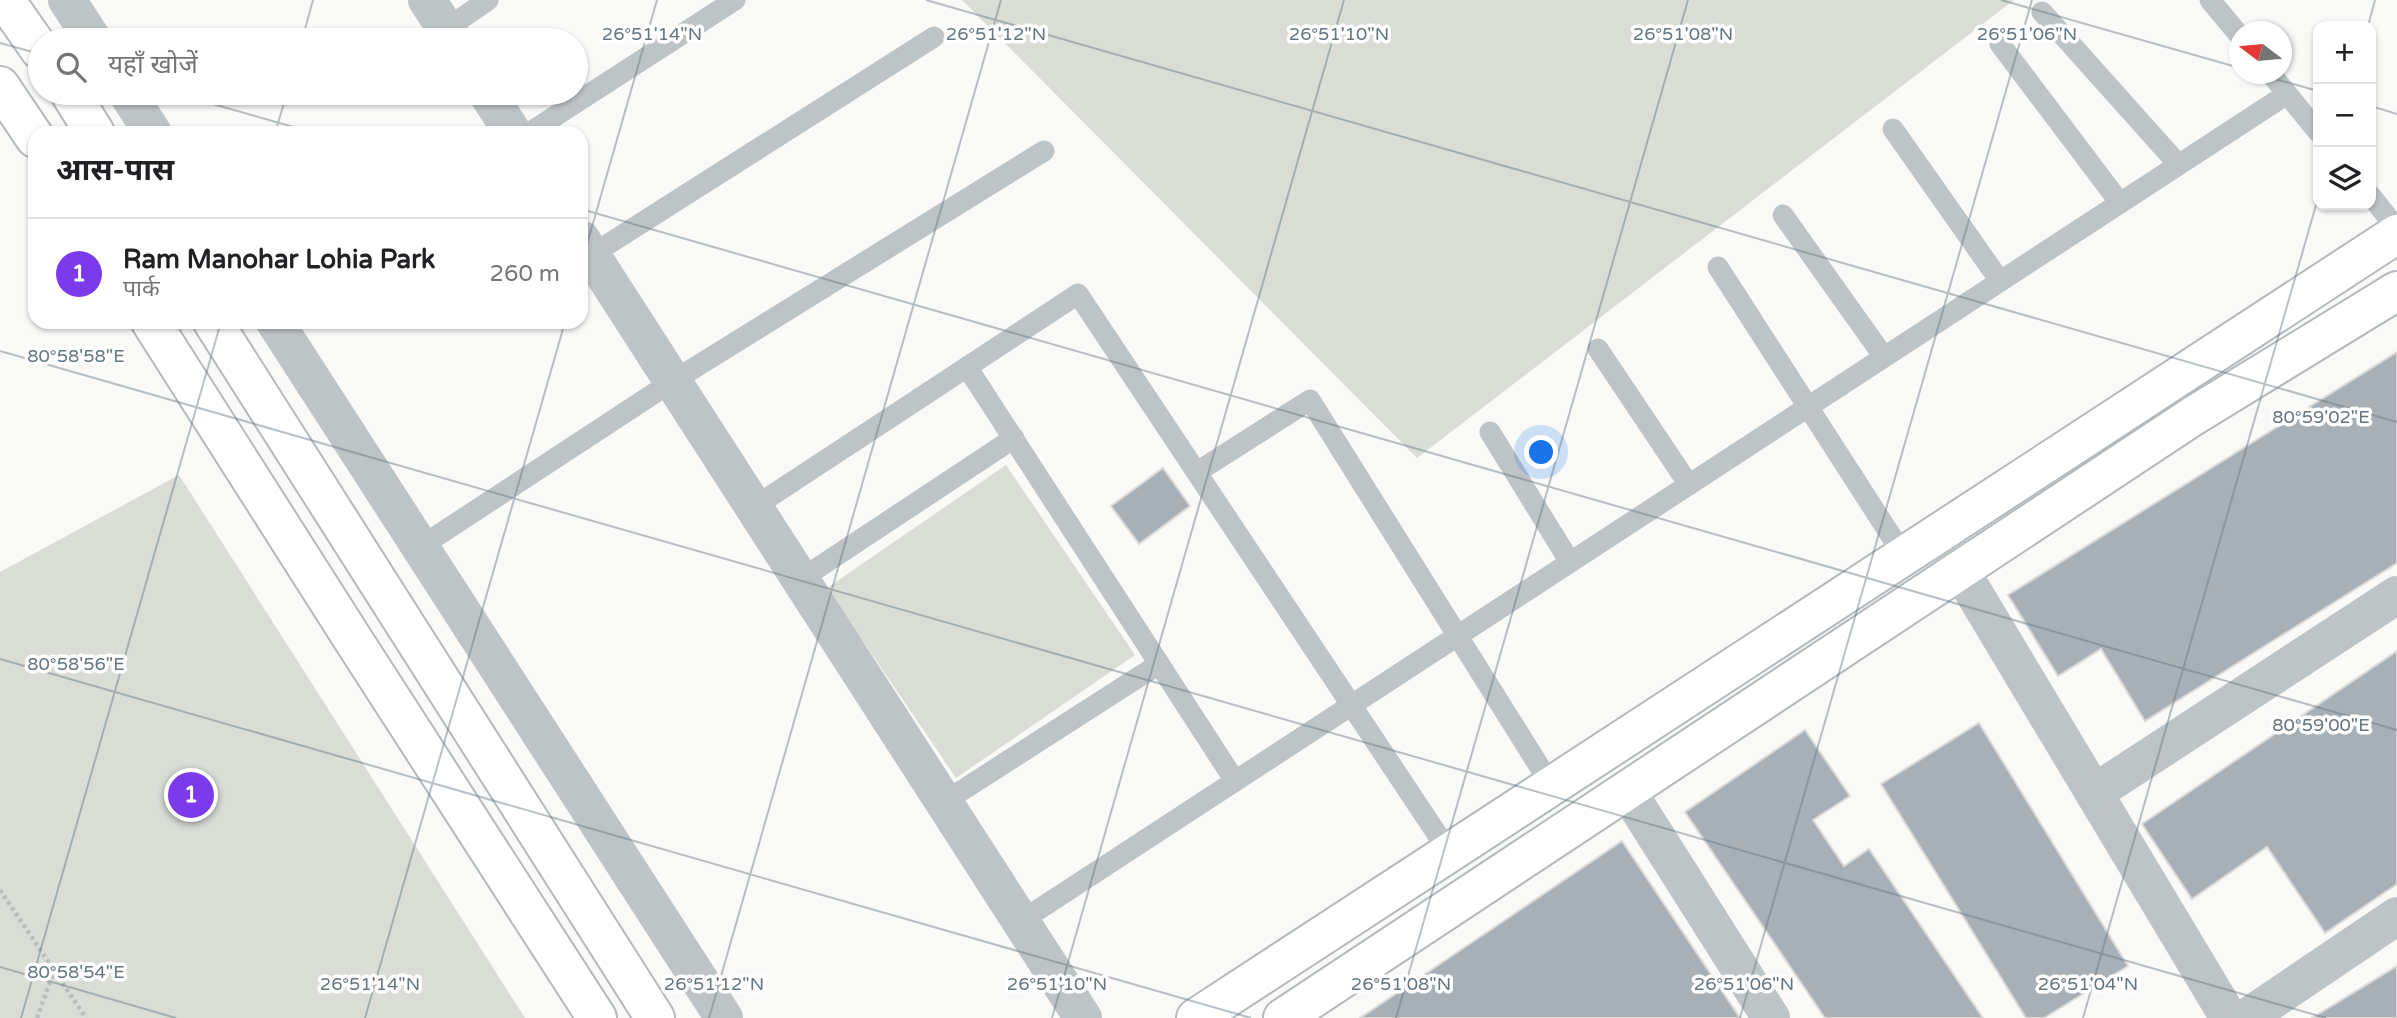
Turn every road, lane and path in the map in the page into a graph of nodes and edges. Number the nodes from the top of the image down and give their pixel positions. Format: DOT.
graph roads {
  1 [pos="5,0"];
  2 [pos="67,0"];
  3 [pos="488,0"];
  4 [pos="735,0"];
  5 [pos="2210,0"];
  6 [pos="2042,12"];
  7 [pos="442,23"];
  8 [pos="2229,24"];
  9 [pos="85,28"];
  10 [pos="28,33"];
  11 [pos="934,37"];
  12 [pos="2000,44"];
  13 [pos="2279,84"];
  14 [pos="0,86"];
  15 [pos="2287,93"];
  16 [pos="588,95"];
  17 [pos="78,105"];
  18 [pos="135,105"];
  19 [pos="495,105"];
  20 [pos="572,105"];
  21 [pos="91,126"];
  22 [pos="148,126"];
  23 [pos="508,126"];
  24 [pos="540,126"];
  25 [pos="2313,126"];
  26 [pos="28,128"];
  27 [pos="1894,129"];
  28 [pos="1044,151"];
  29 [pos="2178,164"];
  30 [pos="2376,202"];
  31 [pos="2120,203"];
  32 [pos="1783,215"];
  33 [pos="2397,229"];
  34 [pos="2397,234"];
  35 [pos="588,246"];
  36 [pos="588,250"];
  37 [pos="1718,267"];
  38 [pos="2000,281"];
  39 [pos="2397,292"];
  40 [pos="155,329"];
  41 [pos="217,329"];
  42 [pos="280,329"];
  43 [pos="1598,349"];
  44 [pos="1884,357"];
  45 [pos="967,367"];
  46 [pos="673,381"];
  47 [pos="1808,407"];
  48 [pos="1490,432"];
  49 [pos="1014,439"];
  50 [pos="1197,472"];
  51 [pos="1689,485"];
  52 [pos="754,507"];
  53 [pos="1938,533"];
  54 [pos="420,547"];
  55 [pos="1904,555"];
  56 [pos="1570,562"];
  57 [pos="1961,571"];
  58 [pos="801,579"];
  59 [pos="2397,595"];
  60 [pos="1458,635"];
  61 [pos="1159,664"];
  62 [pos="1351,705"];
  63 [pos="1235,781"];
  64 [pos="1552,785"];
  65 [pos="1628,792"];
  66 [pos="2094,793"];
  67 [pos="944,802"];
  68 [pos="1449,852"];
  69 [pos="0,890"];
  70 [pos="2397,916"];
  71 [pos="1021,921"];
  72 [pos="54,971"];
  73 [pos="37,1018"];
  74 [pos="86,1018"];
  75 [pos="597,1018"];
  76 [pos="655,1018"];
  77 [pos="724,1018"];
  78 [pos="1083,1018"];
  79 [pos="1196,1018"];
  80 [pos="1283,1018"];
  81 [pos="1771,1018"];
  82 [pos="2229,1018"];
  83 [pos="2246,1018"];
  1 -- 10 [label="street"];
  2 -- 9 [label="street"];
  3 -- 7 [label="lane"];
  4 -- 16 [label="lane"];
  5 -- 8 [label="lane"];
  6 -- 29 [label="lane"];
  11 -- 35 [label="lane"];
  12 -- 31 [label="lane"];
  13 -- 15 [label="lane"];
  14 -- 26 [label="street"];
  15 -- 25 [label="lane"];
  15 -- 29 [label="lane"];
  17 -- 21 [label="street"];
  18 -- 22 [label="street"];
  19 -- 23 [label="street"];
  20 -- 24 [label="lane"];
  27 -- 38 [label="lane"];
  28 -- 46 [label="lane"];
  29 -- 31 [label="lane"];
  30 -- 33 [label="lane"];
  31 -- 38 [label="lane"];
  32 -- 44 [label="lane"];
  34 -- 53 [label="street"];
  36 -- 46 [label="street"];
  37 -- 47 [label="lane"];
  38 -- 44 [label="lane"];
  39 -- 57 [label="street"];
  40 -- 75 [label="street"];
  41 -- 76 [label="street"];
  42 -- 54 [label="street"];
  43 -- 51 [label="lane"];
  44 -- 47 [label="lane"];
  45 -- 49 [label="lane"];
  45 -- 50 [label="lane"];
  45 -- 52 [label="lane"];
  46 -- 52 [label="street"];
  46 -- 54 [label="lane"];
  47 -- 51 [label="lane"];
  47 -- 55 [label="lane"];
  48 -- 56 [label="lane"];
  49 -- 58 [label="lane"];
  49 -- 61 [label="lane"];
  50 -- 60 [label="lane"];
  50 -- 62 [label="lane"];
  51 -- 56 [label="lane"];
  52 -- 58 [label="street"];
  53 -- 55 [label="street"];
  53 -- 57 [label="street"];
  54 -- 77 [label="street"];
  55 -- 64 [label="street"];
  56 -- 60 [label="lane"];
  57 -- 65 [label="street"];
  57 -- 66 [label="street"];
  58 -- 67 [label="street"];
  59 -- 66 [label="street"];
  60 -- 62 [label="lane"];
  60 -- 64 [label="lane"];
  61 -- 63 [label="lane"];
  61 -- 67 [label="lane"];
  62 -- 63 [label="lane"];
  62 -- 68 [label="lane"];
  63 -- 71 [label="lane"];
  64 -- 68 [label="street"];
  65 -- 80 [label="street"];
  65 -- 81 [label="street"];
  66 -- 82 [label="street"];
  67 -- 71 [label="street"];
  68 -- 79 [label="street"];
  69 -- 72 [label="path"];
  70 -- 83 [label="street"];
  71 -- 78 [label="street"];
  72 -- 73 [label="path"];
  72 -- 74 [label="path"];
}
